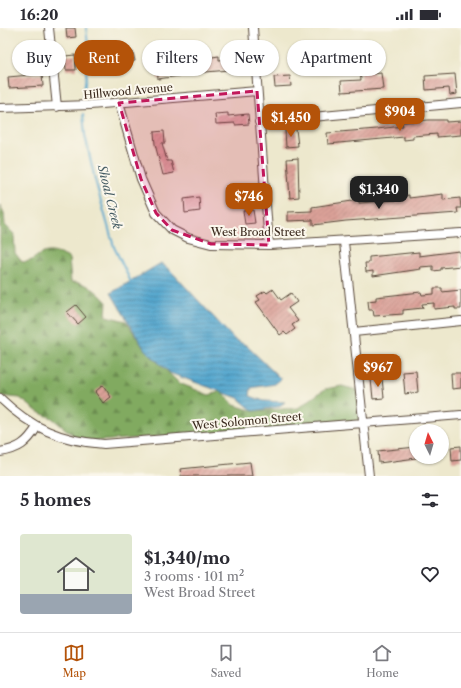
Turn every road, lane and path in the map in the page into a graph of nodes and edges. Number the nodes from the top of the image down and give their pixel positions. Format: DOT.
graph roads {
  1 [pos="49,28"];
  2 [pos="253,28"];
  3 [pos="257,91"];
  4 [pos="119,103"];
  5 [pos="461,103"];
  6 [pos="58,107"];
  7 [pos="0,108"];
  8 [pos="259,122"];
  9 [pos="461,233"];
  10 [pos="344,242"];
  11 [pos="269,245"];
  12 [pos="461,321"];
  13 [pos="354,332"];
  14 [pos="0,398"];
  15 [pos="461,415"];
  16 [pos="363,422"];
  17 [pos="37,427"];
  18 [pos="0,452"];
  19 [pos="369,476"];
  1 -- 6 [label="street"];
  2 -- 3 [label="street"];
  3 -- 4 [label="street, Hillwood Avenue"];
  3 -- 8 [label="street"];
  4 -- 6 [label="street, Hillwood Avenue"];
  4 -- 11 [label="street, West Broad Street"];
  5 -- 8 [label="street"];
  6 -- 7 [label="street, Hillwood Avenue"];
  8 -- 11 [label="street"];
  9 -- 10 [label="street, West Broad Street"];
  10 -- 11 [label="street, West Broad Street"];
  10 -- 13 [label="street"];
  12 -- 13 [label="street"];
  13 -- 16 [label="street"];
  14 -- 17 [label="street, West Solomon Street"];
  15 -- 16 [label="street, West Solomon Street"];
  16 -- 17 [label="street, West Solomon Street"];
  16 -- 19 [label="street"];
  17 -- 18 [label="street"];
}
